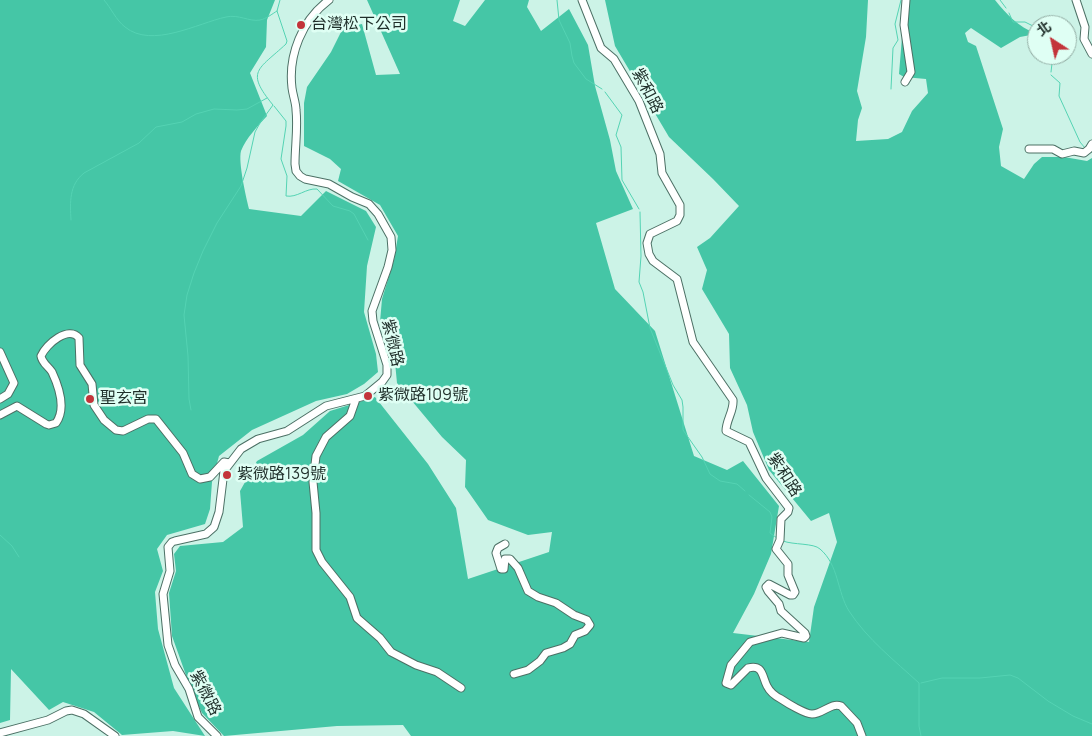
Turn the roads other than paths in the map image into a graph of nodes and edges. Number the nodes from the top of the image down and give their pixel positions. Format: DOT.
graph roads {
  1 [pos="329,0"];
  2 [pos="582,0"];
  3 [pos="906,0"];
  4 [pos="1076,0"];
  5 [pos="1092,54"];
  6 [pos="905,82"];
  7 [pos="1092,144"];
  8 [pos="1029,149"];
  9 [pos="0,352"];
  10 [pos="356,399"];
  11 [pos="0,400"];
  12 [pos="0,415"];
  13 [pos="229,463"];
  14 [pos="505,544"];
  15 [pos="514,674"];
  16 [pos="461,688"];
  17 [pos="0,733"];
  18 [pos="114,736"];
  19 [pos="217,736"];
  20 [pos="862,736"];
  1 -- 10 [label="street, 紫微路"];
  2 -- 20 [label="street, 紫和路"];
  3 -- 6 [label="street"];
  4 -- 5 [label="street"];
  7 -- 8 [label="street"];
  9 -- 11 [label="street"];
  10 -- 13 [label="street, 紫微路"];
  10 -- 16 [label="street"];
  12 -- 13 [label="street"];
  13 -- 19 [label="street, 紫微路"];
  14 -- 15 [label="street"];
  17 -- 18 [label="street"];
}
